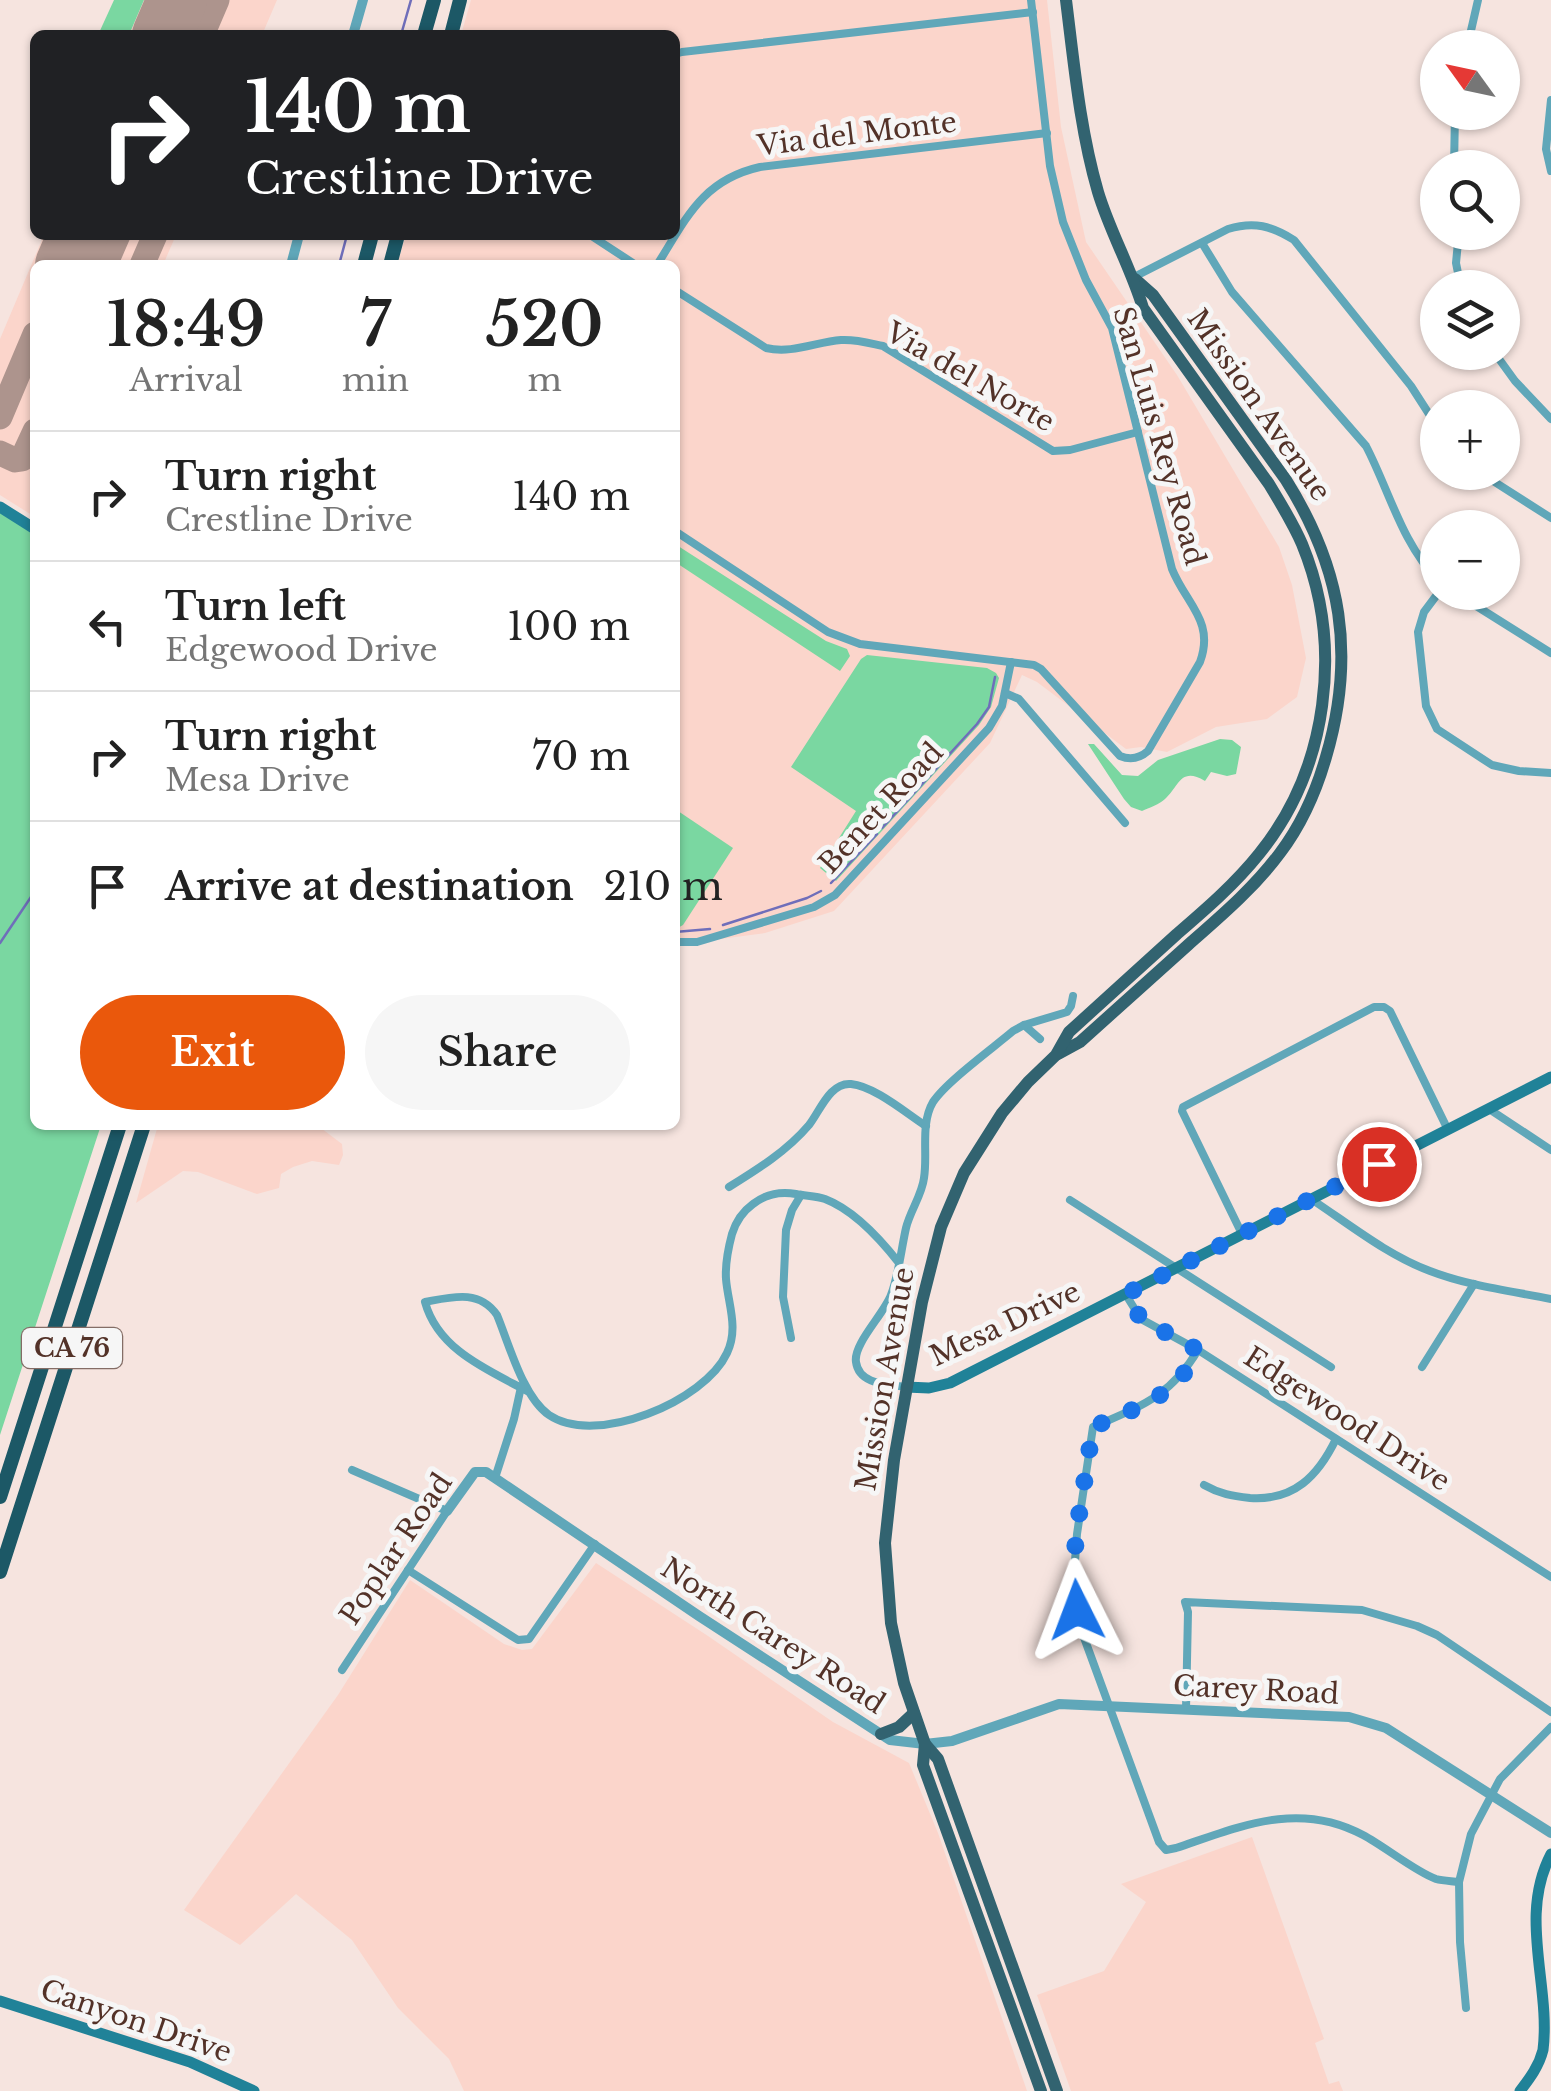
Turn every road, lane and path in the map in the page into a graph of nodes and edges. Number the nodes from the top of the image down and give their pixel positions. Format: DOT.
graph roads {
  1 [pos="362,0"];
  2 [pos="434,0"];
  3 [pos="460,0"];
  4 [pos="1031,0"];
  5 [pos="1066,0"];
  6 [pos="1478,0"];
  7 [pos="1032,12"];
  8 [pos="355,30"];
  9 [pos="425,30"];
  10 [pos="452,30"];
  11 [pos="1471,30"];
  12 [pos="680,53"];
  13 [pos="1551,100"];
  14 [pos="1047,133"];
  15 [pos="1551,171"];
  16 [pos="680,230"];
  17 [pos="598,240"];
  18 [pos="1202,243"];
  19 [pos="628,260"];
  20 [pos="1134,277"];
  21 [pos="680,293"];
  22 [pos="1507,370"];
  23 [pos="1420,400"];
  24 [pos="1551,418"];
  25 [pos="1138,432"];
  26 [pos="1507,490"];
  27 [pos="0,507"];
  28 [pos="1551,518"];
  29 [pos="30,526"];
  30 [pos="680,534"];
  31 [pos="1420,557"];
  32 [pos="1425,610"];
  33 [pos="1483,610"];
  34 [pos="1551,653"];
  35 [pos="1011,662"];
  36 [pos="1005,693"];
  37 [pos="1551,774"];
  38 [pos="1125,822"];
  39 [pos="680,942"];
  40 [pos="1073,996"];
  41 [pos="1024,1024"];
  42 [pos="1040,1040"];
  43 [pos="1551,1077"];
  44 [pos="1489,1109"];
  45 [pos="926,1126"];
  46 [pos="118,1130"];
  47 [pos="142,1130"];
  48 [pos="1448,1130"];
  49 [pos="1551,1150"];
  50 [pos="729,1188"];
  51 [pos="801,1195"];
  52 [pos="1311,1199"];
  53 [pos="1070,1200"];
  54 [pos="1242,1234"];
  55 [pos="899,1263"];
  56 [pos="1176,1268"];
  57 [pos="1474,1284"];
  58 [pos="1126,1294"];
  59 [pos="1551,1299"];
  60 [pos="791,1338"];
  61 [pos="1198,1350"];
  62 [pos="1330,1367"];
  63 [pos="1422,1367"];
  64 [pos="906,1388"];
  65 [pos="525,1390"];
  66 [pos="1336,1439"];
  67 [pos="352,1470"];
  68 [pos="495,1478"];
  69 [pos="1204,1486"];
  70 [pos="0,1497"];
  71 [pos="446,1511"];
  72 [pos="595,1544"];
  73 [pos="408,1570"];
  74 [pos="0,1572"];
  75 [pos="1551,1577"];
  76 [pos="342,1670"];
  77 [pos="1108,1706"];
  78 [pos="1186,1709"];
  79 [pos="1551,1712"];
  80 [pos="914,1713"];
  81 [pos="1551,1727"];
  82 [pos="881,1734"];
  83 [pos="924,1744"];
  84 [pos="1490,1796"];
  85 [pos="1551,1832"];
  86 [pos="1551,1854"];
  87 [pos="1459,1882"];
  88 [pos="0,2001"];
  89 [pos="1466,2008"];
  90 [pos="254,2091"];
  91 [pos="1041,2091"];
  92 [pos="1057,2091"];
  93 [pos="1520,2091"];
  1 -- 8 [label="street"];
  2 -- 9 [label="highway"];
  3 -- 10 [label="highway"];
  4 -- 7 [label="street, San Luis Rey Road"];
  5 -- 20 [label="main road, Mission Avenue"];
  6 -- 11 [label="street"];
  7 -- 12 [label="street"];
  7 -- 14 [label="street, San Luis Rey Road"];
  13 -- 15 [label="street"];
  14 -- 16 [label="street, Via del Monte"];
  14 -- 25 [label="street, San Luis Rey Road"];
  17 -- 19 [label="street"];
  18 -- 20 [label="street"];
  18 -- 23 [label="street"];
  18 -- 31 [label="street"];
  20 -- 64 [label="main road, Mission Avenue"];
  21 -- 25 [label="street, Via del Norte"];
  22 -- 24 [label="street"];
  25 -- 35 [label="street, San Luis Rey Road"];
  26 -- 28 [label="street"];
  27 -- 29 [label="main road"];
  30 -- 35 [label="street"];
  32 -- 37 [label="street"];
  33 -- 34 [label="street"];
  35 -- 36 [label="street, Benet Road"];
  36 -- 38 [label="street"];
  36 -- 39 [label="street, Benet Road"];
  40 -- 41 [label="street"];
  41 -- 42 [label="street"];
  41 -- 45 [label="street"];
  43 -- 44 [label="main road, Mesa Drive"];
  44 -- 48 [label="main road, Mesa Drive"];
  44 -- 49 [label="street"];
  45 -- 50 [label="street"];
  45 -- 55 [label="street"];
  46 -- 70 [label="highway, CA 76"];
  47 -- 74 [label="highway, CA 76"];
  48 -- 52 [label="main road, Mesa Drive"];
  48 -- 54 [label="street"];
  51 -- 55 [label="street"];
  51 -- 60 [label="street"];
  51 -- 65 [label="street"];
  52 -- 54 [label="main road, Mesa Drive"];
  52 -- 57 [label="street"];
  53 -- 56 [label="street"];
  54 -- 56 [label="main road, Mesa Drive"];
  55 -- 64 [label="street"];
  56 -- 58 [label="main road, Mesa Drive"];
  56 -- 62 [label="street"];
  57 -- 59 [label="street"];
  57 -- 63 [label="street"];
  58 -- 61 [label="street, Edgewood Drive"];
  58 -- 64 [label="main road, Mesa Drive"];
  61 -- 66 [label="street, Edgewood Drive"];
  61 -- 77 [label="street"];
  64 -- 80 [label="main road, Mission Avenue"];
  65 -- 65 [label="street"];
  65 -- 68 [label="street"];
  66 -- 69 [label="street"];
  66 -- 75 [label="street, Edgewood Drive"];
  67 -- 71 [label="street"];
  68 -- 71 [label="street, Poplar Road"];
  68 -- 72 [label="street, North Carey Road"];
  71 -- 73 [label="street, Poplar Road"];
  72 -- 73 [label="street"];
  72 -- 82 [label="street, North Carey Road"];
  73 -- 76 [label="street, Poplar Road"];
  77 -- 78 [label="street, Carey Road"];
  77 -- 83 [label="street, North Carey Road"];
  77 -- 87 [label="street"];
  78 -- 79 [label="street"];
  78 -- 84 [label="street, Carey Road"];
  80 -- 82 [label="main road"];
  80 -- 83 [label="main road, Mission Avenue"];
  81 -- 84 [label="street"];
  82 -- 83 [label="street, North Carey Road"];
  83 -- 91 [label="main road, Mission Avenue"];
  83 -- 92 [label="main road, Mission Avenue"];
  84 -- 85 [label="street, Carey Road"];
  84 -- 87 [label="street"];
  86 -- 93 [label="main road"];
  87 -- 89 [label="street"];
  88 -- 90 [label="main road, Canyon Drive"];
}
